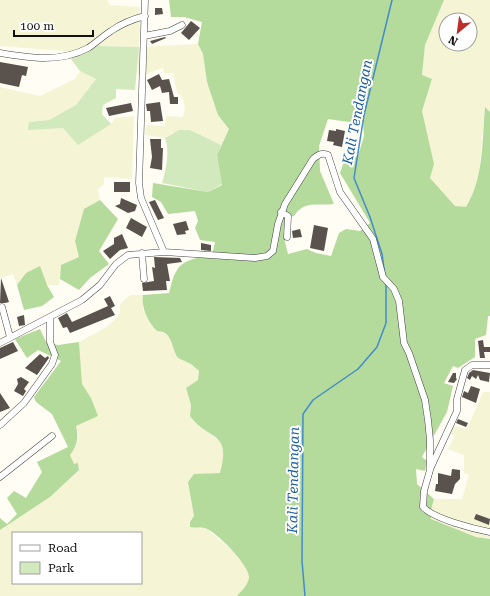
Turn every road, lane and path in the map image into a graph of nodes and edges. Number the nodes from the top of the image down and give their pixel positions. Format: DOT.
graph roads {
  1 [pos="145,0"];
  2 [pos="145,16"];
  3 [pos="182,25"];
  4 [pos="144,36"];
  5 [pos="0,53"];
  6 [pos="281,212"];
  7 [pos="287,237"];
  8 [pos="164,252"];
  9 [pos="142,253"];
  10 [pos="144,279"];
  11 [pos="2,307"];
  12 [pos="50,318"];
  13 [pos="10,337"];
  14 [pos="0,342"];
  15 [pos="490,365"];
  16 [pos="0,425"];
  17 [pos="52,436"];
  18 [pos="430,470"];
  19 [pos="0,477"];
  20 [pos="490,532"];
  1 -- 2 [label="street"];
  2 -- 4 [label="street"];
  2 -- 5 [label="street"];
  3 -- 4 [label="street"];
  4 -- 8 [label="street"];
  6 -- 7 [label="street"];
  6 -- 8 [label="street"];
  6 -- 18 [label="street"];
  8 -- 9 [label="street"];
  9 -- 10 [label="street"];
  9 -- 12 [label="street"];
  11 -- 13 [label="street"];
  12 -- 13 [label="street"];
  12 -- 16 [label="street"];
  13 -- 14 [label="street"];
  15 -- 18 [label="street"];
  17 -- 19 [label="street"];
  18 -- 20 [label="street"];
}
